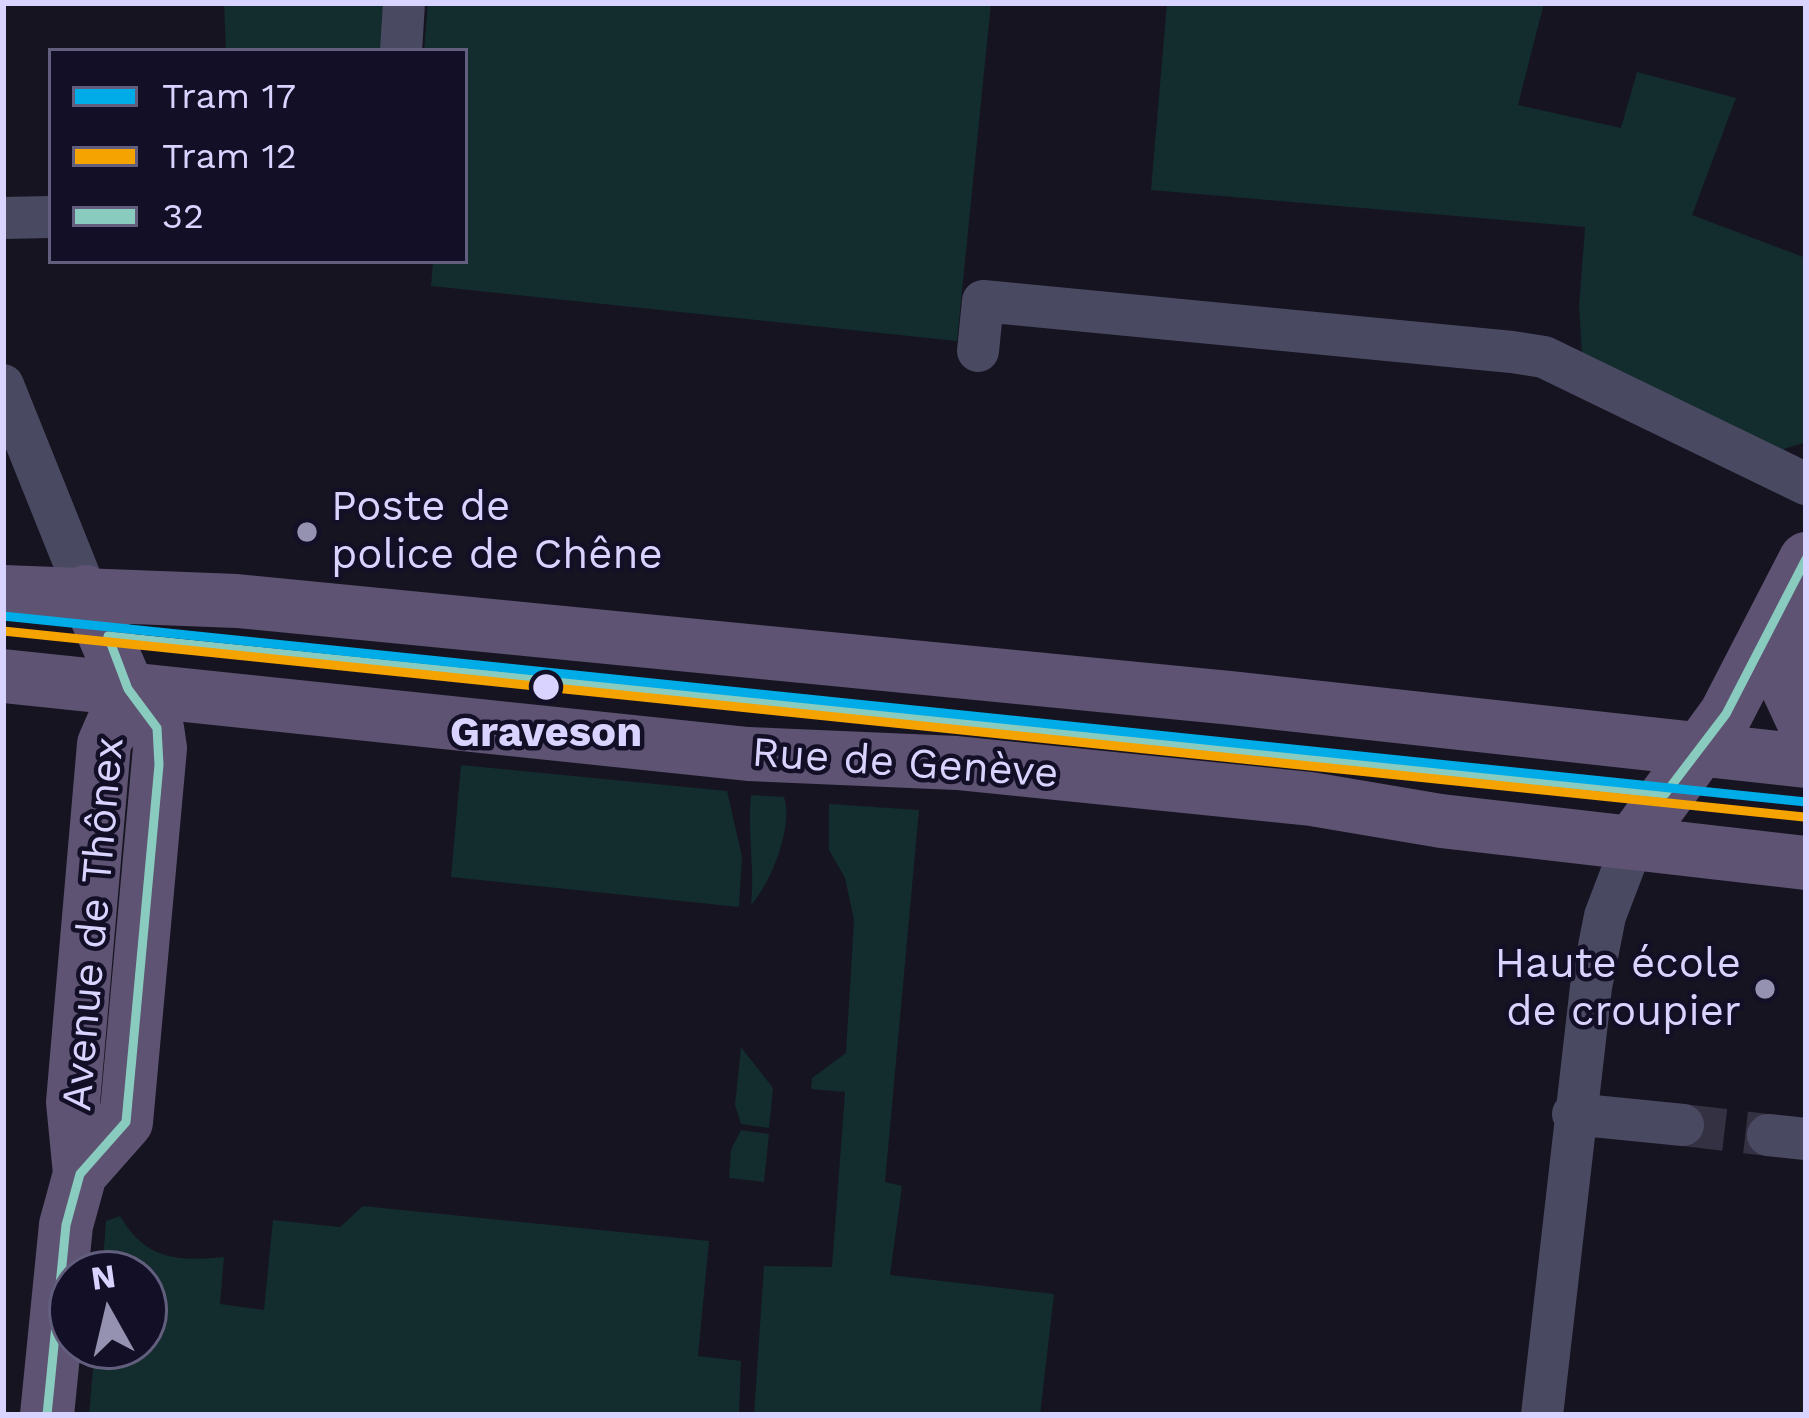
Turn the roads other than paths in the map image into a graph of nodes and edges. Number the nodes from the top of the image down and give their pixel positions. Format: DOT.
graph roads {
  1 [pos="404,3"];
  2 [pos="401,48"];
  3 [pos="3,218"];
  4 [pos="48,218"];
  5 [pos="978,351"];
  6 [pos="3,385"];
  7 [pos="1806,484"];
  8 [pos="1806,559"];
  9 [pos="3,592"];
  10 [pos="86,592"];
  11 [pos="1776,617"];
  12 [pos="3,676"];
  13 [pos="128,688"];
  14 [pos="1806,727"];
  15 [pos="1701,749"];
  16 [pos="1806,761"];
  17 [pos="1634,840"];
  18 [pos="1806,862"];
  19 [pos="1573,1114"];
  20 [pos="1683,1125"];
  21 [pos="47,1415"];
  22 [pos="1542,1415"];
  1 -- 2 [label="street"];
  3 -- 4 [label="street"];
  5 -- 7 [label="street"];
  6 -- 10 [label="street"];
  8 -- 11 [label="main road"];
  9 -- 10 [label="main road"];
  10 -- 13 [label="main road"];
  10 -- 15 [label="main road"];
  11 -- 14 [label="main road"];
  11 -- 15 [label="main road"];
  12 -- 13 [label="main road, Rue de Genève"];
  13 -- 17 [label="main road, Rue de Genève"];
  13 -- 21 [label="main road, Avenue de Thônex"];
  15 -- 16 [label="main road"];
  15 -- 17 [label="main road"];
  17 -- 18 [label="main road, Rue de Genève"];
  17 -- 19 [label="street"];
  19 -- 20 [label="street"];
  19 -- 22 [label="street"];
}
